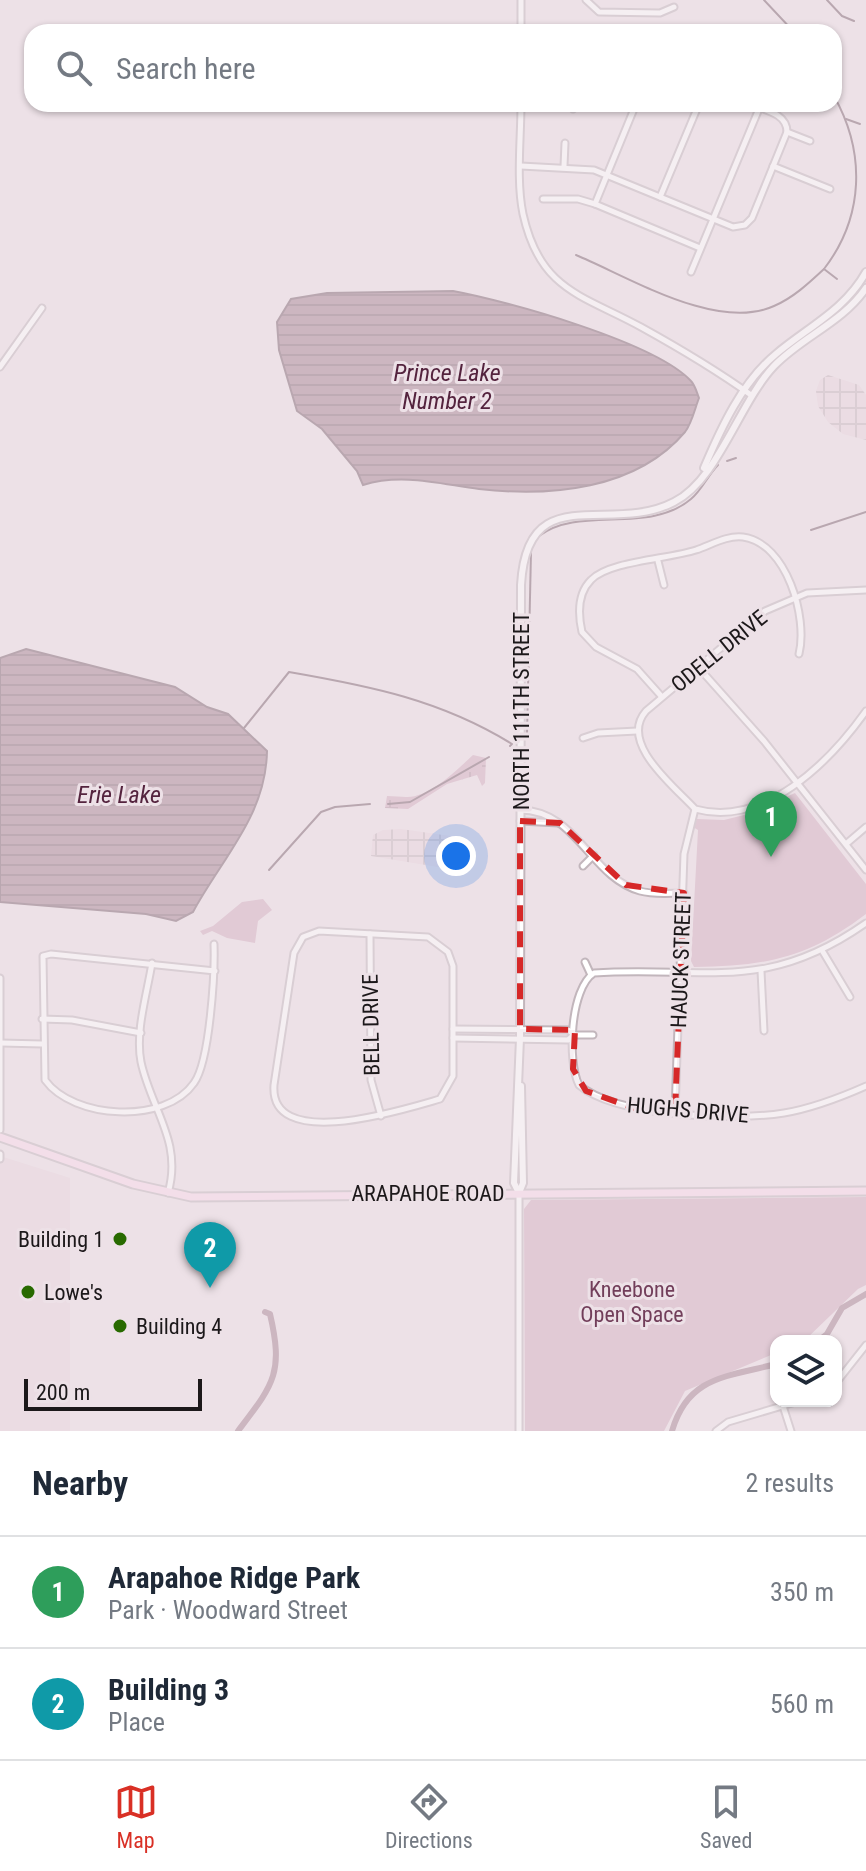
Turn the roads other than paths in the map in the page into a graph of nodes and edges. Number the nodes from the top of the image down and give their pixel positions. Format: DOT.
graph roads {
  1 [pos="521,0"];
  2 [pos="586,0"];
  3 [pos="674,7"];
  4 [pos="521,24"];
  5 [pos="521,112"];
  6 [pos="633,112"];
  7 [pos="696,112"];
  8 [pos="758,112"];
  9 [pos="771,112"];
  10 [pos="787,132"];
  11 [pos="810,141"];
  12 [pos="565,143"];
  13 [pos="521,166"];
  14 [pos="564,166"];
  15 [pos="773,166"];
  16 [pos="608,175"];
  17 [pos="830,189"];
  18 [pos="660,197"];
  19 [pos="543,199"];
  20 [pos="595,204"];
  21 [pos="713,219"];
  22 [pos="700,248"];
  23 [pos="691,272"];
  24 [pos="866,272"];
  25 [pos="866,288"];
  26 [pos="42,308"];
  27 [pos="0,367"];
  28 [pos="748,393"];
  29 [pos="658,561"];
  30 [pos="664,585"];
  31 [pos="866,590"];
  32 [pos="793,597"];
  33 [pos="799,654"];
  34 [pos="699,668"];
  35 [pos="662,697"];
  36 [pos="866,711"];
  37 [pos="637,731"];
  38 [pos="583,738"];
  39 [pos="796,783"];
  40 [pos="695,809"];
  41 [pos="520,810"];
  42 [pos="520,821"];
  43 [pos="560,823"];
  44 [pos="866,827"];
  45 [pos="846,844"];
  46 [pos="594,855"];
  47 [pos="583,866"];
  48 [pos="866,870"];
  49 [pos="684,893"];
  50 [pos="866,923"];
  51 [pos="370,934"];
  52 [pos="214,944"];
  53 [pos="823,952"];
  54 [pos="585,962"];
  55 [pos="152,963"];
  56 [pos="215,971"];
  57 [pos="761,971"];
  58 [pos="679,973"];
  59 [pos="591,975"];
  60 [pos="0,978"];
  61 [pos="850,997"];
  62 [pos="42,1019"];
  63 [pos="453,1029"];
  64 [pos="520,1029"];
  65 [pos="764,1031"];
  66 [pos="141,1033"];
  67 [pos="575,1035"];
  68 [pos="593,1035"];
  69 [pos="453,1038"];
  70 [pos="520,1038"];
  71 [pos="1,1043"];
  72 [pos="42,1044"];
  73 [pos="2,1082"];
  74 [pos="866,1086"];
  75 [pos="158,1106"];
  76 [pos="675,1112"];
  77 [pos="381,1116"];
  78 [pos="0,1130"];
  79 [pos="0,1137"];
  80 [pos="866,1191"];
  81 [pos="168,1193"];
  82 [pos="519,1193"];
  83 [pos="866,1345"];
  84 [pos="842,1375"];
  85 [pos="780,1407"];
  86 [pos="783,1407"];
  87 [pos="519,1431"];
  88 [pos="716,1431"];
  89 [pos="791,1431"];
  1 -- 4 [label="street"];
  2 -- 3 [label="street"];
  5 -- 13 [label="street"];
  6 -- 16 [label="street"];
  7 -- 18 [label="street"];
  8 -- 21 [label="street"];
  9 -- 10 [label="street"];
  10 -- 11 [label="street"];
  10 -- 15 [label="street"];
  12 -- 14 [label="street"];
  13 -- 14 [label="street"];
  13 -- 28 [label="street"];
  14 -- 16 [label="street"];
  15 -- 17 [label="street"];
  15 -- 21 [label="street"];
  16 -- 18 [label="street"];
  16 -- 20 [label="street"];
  18 -- 21 [label="street"];
  19 -- 20 [label="street"];
  20 -- 22 [label="street"];
  21 -- 22 [label="street"];
  22 -- 23 [label="street"];
  24 -- 28 [label="street"];
  25 -- 28 [label="street"];
  26 -- 27 [label="street"];
  28 -- 41 [label="street, NORTH 111TH STREET"];
  29 -- 30 [label="street"];
  29 -- 32 [label="street"];
  29 -- 35 [label="street"];
  31 -- 32 [label="street, ODELL DRIVE"];
  32 -- 33 [label="street"];
  32 -- 34 [label="street, ODELL DRIVE"];
  34 -- 35 [label="street, ODELL DRIVE"];
  34 -- 39 [label="street"];
  35 -- 37 [label="street, ODELL DRIVE"];
  36 -- 39 [label="street"];
  37 -- 38 [label="street"];
  37 -- 40 [label="street"];
  39 -- 40 [label="street"];
  39 -- 45 [label="street"];
  40 -- 49 [label="street, HAUCK STREET"];
  41 -- 42 [label="street, NORTH 111TH STREET"];
  41 -- 43 [label="street"];
  42 -- 43 [label="street"];
  42 -- 64 [label="street, NORTH 111TH STREET"];
  43 -- 46 [label="street"];
  44 -- 45 [label="street"];
  45 -- 48 [label="street"];
  46 -- 47 [label="street"];
  46 -- 49 [label="street"];
  49 -- 58 [label="street, HAUCK STREET"];
  50 -- 53 [label="street"];
  51 -- 63 [label="street"];
  51 -- 77 [label="street, BELL DRIVE"];
  51 -- 77 [label="street"];
  52 -- 56 [label="street"];
  53 -- 57 [label="street"];
  53 -- 61 [label="street"];
  54 -- 59 [label="street"];
  55 -- 56 [label="street"];
  55 -- 62 [label="street"];
  55 -- 66 [label="street"];
  56 -- 75 [label="street"];
  57 -- 58 [label="street"];
  57 -- 65 [label="street"];
  58 -- 59 [label="street"];
  58 -- 76 [label="street, HAUCK STREET"];
  59 -- 67 [label="street, HUGHS DRIVE"];
  60 -- 71 [label="street"];
  62 -- 66 [label="street"];
  62 -- 72 [label="street"];
  63 -- 64 [label="street"];
  63 -- 69 [label="street"];
  64 -- 67 [label="street"];
  64 -- 70 [label="street, NORTH 111TH STREET"];
  66 -- 75 [label="street"];
  67 -- 68 [label="street"];
  67 -- 70 [label="street"];
  67 -- 76 [label="street, HUGHS DRIVE"];
  69 -- 70 [label="street"];
  69 -- 77 [label="street"];
  70 -- 82 [label="street, NORTH 111TH STREET"];
  71 -- 72 [label="street"];
  71 -- 73 [label="street"];
  72 -- 75 [label="street"];
  73 -- 78 [label="street"];
  74 -- 76 [label="street, HUGHS DRIVE"];
  75 -- 81 [label="street"];
  79 -- 81 [label="main road, ARAPAHOE ROAD"];
  80 -- 82 [label="main road, ARAPAHOE ROAD"];
  81 -- 82 [label="main road, ARAPAHOE ROAD"];
  82 -- 87 [label="street, NORTH 111TH STREET"];
  83 -- 84 [label="street"];
  85 -- 88 [label="street"];
  86 -- 89 [label="street"];
}
